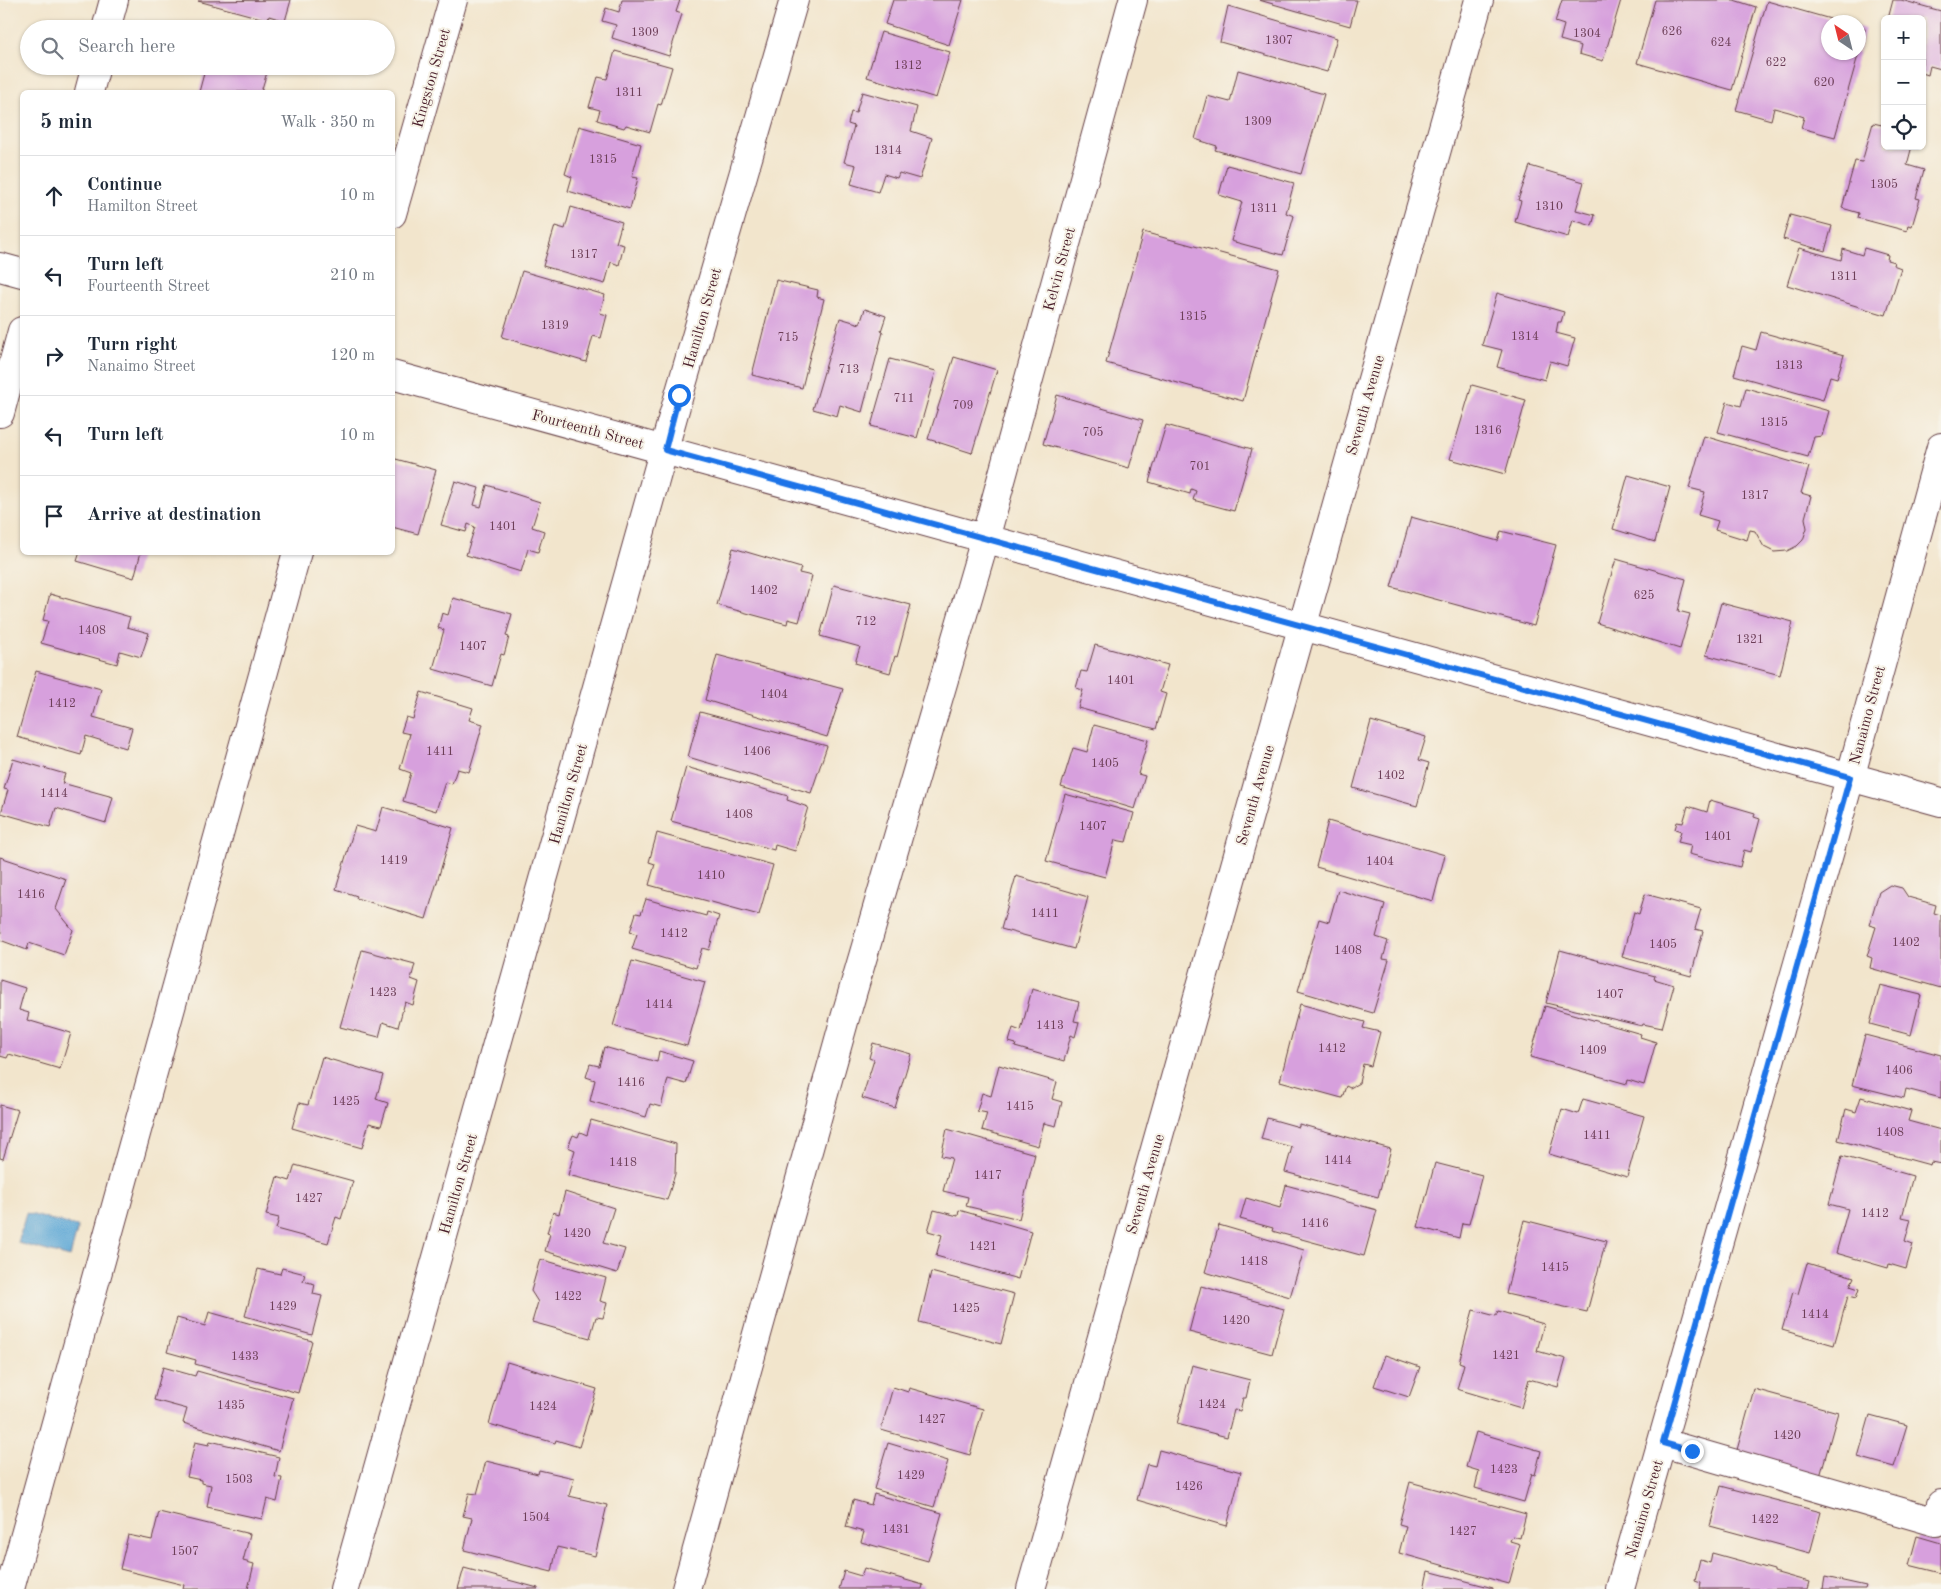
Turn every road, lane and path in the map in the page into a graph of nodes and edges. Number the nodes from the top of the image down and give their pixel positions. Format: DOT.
graph roads {
  1 [pos="114,0"];
  2 [pos="453,0"];
  3 [pos="794,0"];
  4 [pos="1132,0"];
  5 [pos="1479,0"];
  6 [pos="108,20"];
  7 [pos="94,75"];
  8 [pos="90,90"];
  9 [pos="395,203"];
  10 [pos="0,267"];
  11 [pos="20,272"];
  12 [pos="20,338"];
  13 [pos="395,376"];
  14 [pos="0,413"];
  15 [pos="1941,447"];
  16 [pos="665,450"];
  17 [pos="985,539"];
  18 [pos="296,555"];
  19 [pos="1302,626"];
  20 [pos="1850,777"];
  21 [pos="1941,802"];
  22 [pos="1663,1443"];
  23 [pos="1941,1504"];
  24 [pos="10,1589"];
  25 [pos="344,1589"];
  26 [pos="686,1589"];
  27 [pos="1031,1589"];
  28 [pos="1620,1589"];
  1 -- 6 [label="street"];
  2 -- 9 [label="street, Kingston Street"];
  3 -- 16 [label="street, Hamilton Street"];
  4 -- 17 [label="street, Kelvin Street"];
  5 -- 19 [label="street, Seventh Avenue"];
  7 -- 8 [label="street"];
  10 -- 11 [label="street"];
  12 -- 14 [label="street"];
  13 -- 16 [label="street, Fourteenth Street"];
  15 -- 20 [label="street, Nanaimo Street"];
  16 -- 17 [label="street, Fourteenth Street"];
  16 -- 25 [label="street, Hamilton Street"];
  17 -- 19 [label="street, Fourteenth Street"];
  17 -- 26 [label="street, Kelvin Street"];
  18 -- 24 [label="street"];
  19 -- 20 [label="street, Fourteenth Street"];
  19 -- 27 [label="street, Seventh Avenue"];
  20 -- 21 [label="street, Fourteenth Street"];
  20 -- 22 [label="street, Nanaimo Street"];
  22 -- 23 [label="street"];
  22 -- 28 [label="street, Nanaimo Street"];
}
